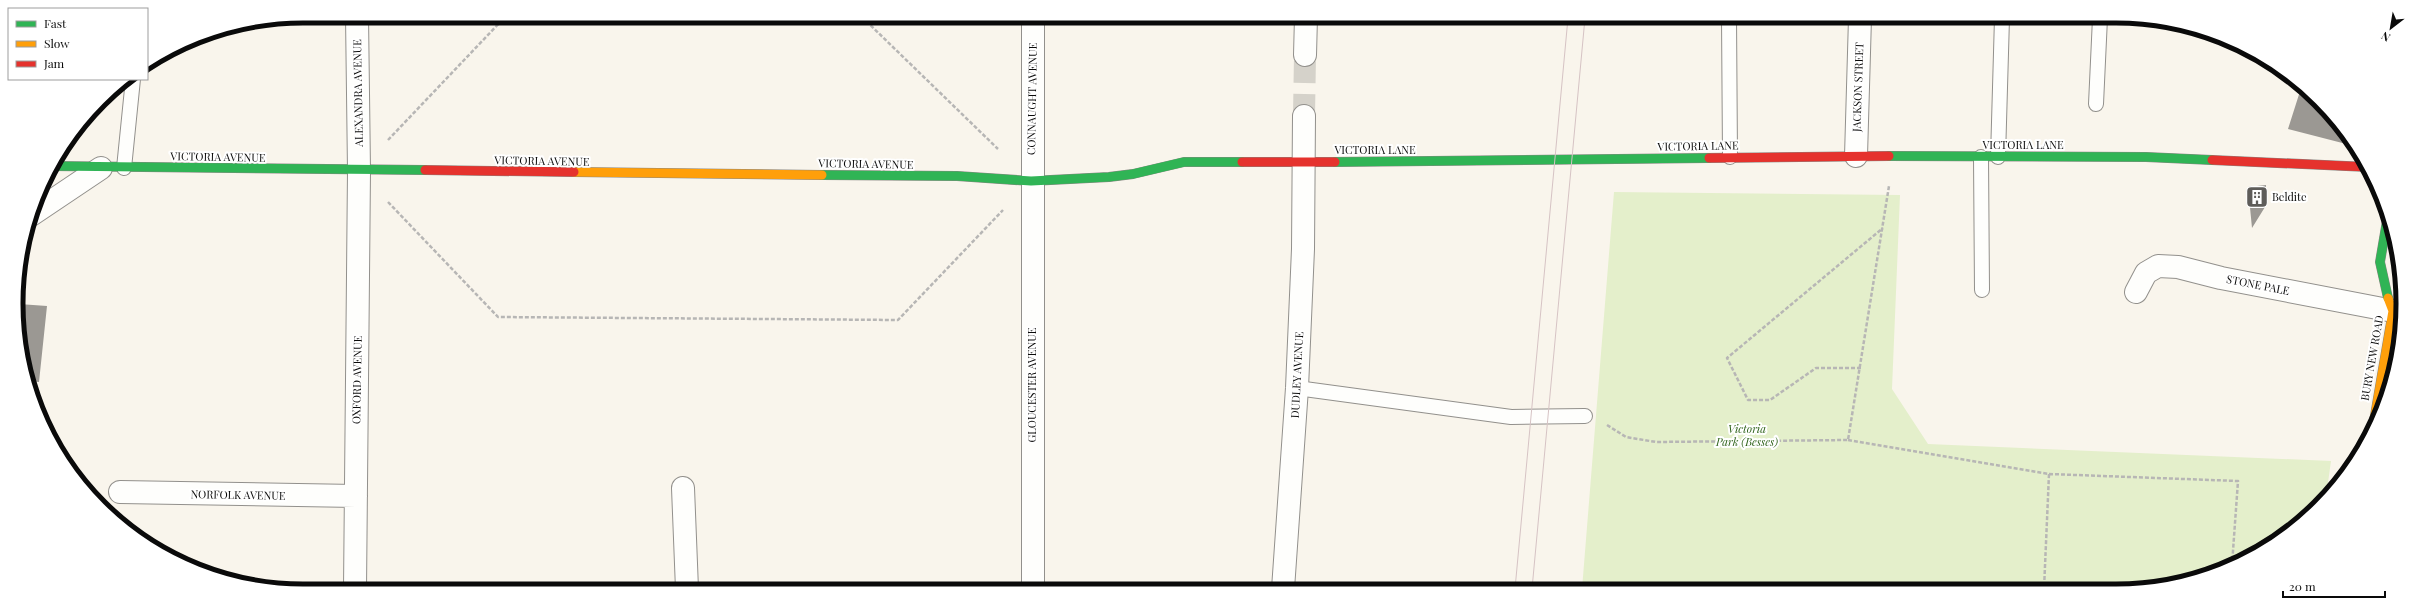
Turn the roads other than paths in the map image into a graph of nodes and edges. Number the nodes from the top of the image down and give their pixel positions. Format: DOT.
graph roads {
  1 [pos="357,23"];
  2 [pos="1033,23"];
  3 [pos="1306,23"];
  4 [pos="1729,23"];
  5 [pos="1860,23"];
  6 [pos="2002,23"];
  7 [pos="2100,23"];
  8 [pos="1305,55"];
  9 [pos="133,81"];
  10 [pos="2096,104"];
  11 [pos="1304,116"];
  12 [pos="1856,156"];
  13 [pos="1730,157"];
  14 [pos="1980,157"];
  15 [pos="1998,157"];
  16 [pos="1303,161"];
  17 [pos="59,166"];
  18 [pos="2360,167"];
  19 [pos="101,168"];
  20 [pos="124,168"];
  21 [pos="359,171"];
  22 [pos="1031,181"];
  23 [pos="39,209"];
  24 [pos="2386,229"];
  25 [pos="1982,290"];
  26 [pos="2136,292"];
  27 [pos="2396,306"];
  28 [pos="2396,308"];
  29 [pos="2395,317"];
  30 [pos="1297,388"];
  31 [pos="2380,396"];
  32 [pos="1585,416"];
  33 [pos="683,488"];
  34 [pos="120,492"];
  35 [pos="356,496"];
  36 [pos="355,584"];
  37 [pos="687,584"];
  38 [pos="1033,584"];
  39 [pos="1283,584"];
  1 -- 21 [label="street, ALEXANDRA AVENUE"];
  2 -- 22 [label="street, CONNAUGHT AVENUE"];
  3 -- 8 [label="street"];
  4 -- 13 [label="lane"];
  5 -- 12 [label="street, JACKSON STREET"];
  6 -- 15 [label="lane"];
  7 -- 10 [label="lane"];
  9 -- 20 [label="lane"];
  11 -- 16 [label="street, DUDLEY AVENUE"];
  12 -- 13 [label="main road, VICTORIA LANE"];
  12 -- 14 [label="main road, VICTORIA LANE"];
  13 -- 16 [label="main road, VICTORIA LANE"];
  14 -- 15 [label="main road, VICTORIA LANE"];
  14 -- 25 [label="lane"];
  15 -- 18 [label="main road, VICTORIA LANE"];
  16 -- 22 [label="main road, VICTORIA LANE"];
  16 -- 30 [label="street, DUDLEY AVENUE"];
  17 -- 19 [label="main road, VICTORIA AVENUE"];
  19 -- 20 [label="main road, VICTORIA AVENUE"];
  19 -- 23 [label="street"];
  20 -- 21 [label="main road, VICTORIA AVENUE"];
  21 -- 22 [label="main road, VICTORIA AVENUE"];
  21 -- 35 [label="street, OXFORD AVENUE"];
  22 -- 38 [label="street, GLOUCESTER AVENUE"];
  24 -- 27 [label="main road, BURY NEW ROAD"];
  26 -- 28 [label="street, STONE PALE"];
  29 -- 31 [label="main road, BURY NEW ROAD"];
  30 -- 32 [label="lane"];
  30 -- 39 [label="street, DUDLEY AVENUE"];
  33 -- 37 [label="street"];
  34 -- 35 [label="street, NORFOLK AVENUE"];
  35 -- 36 [label="street, OXFORD AVENUE"];
}
